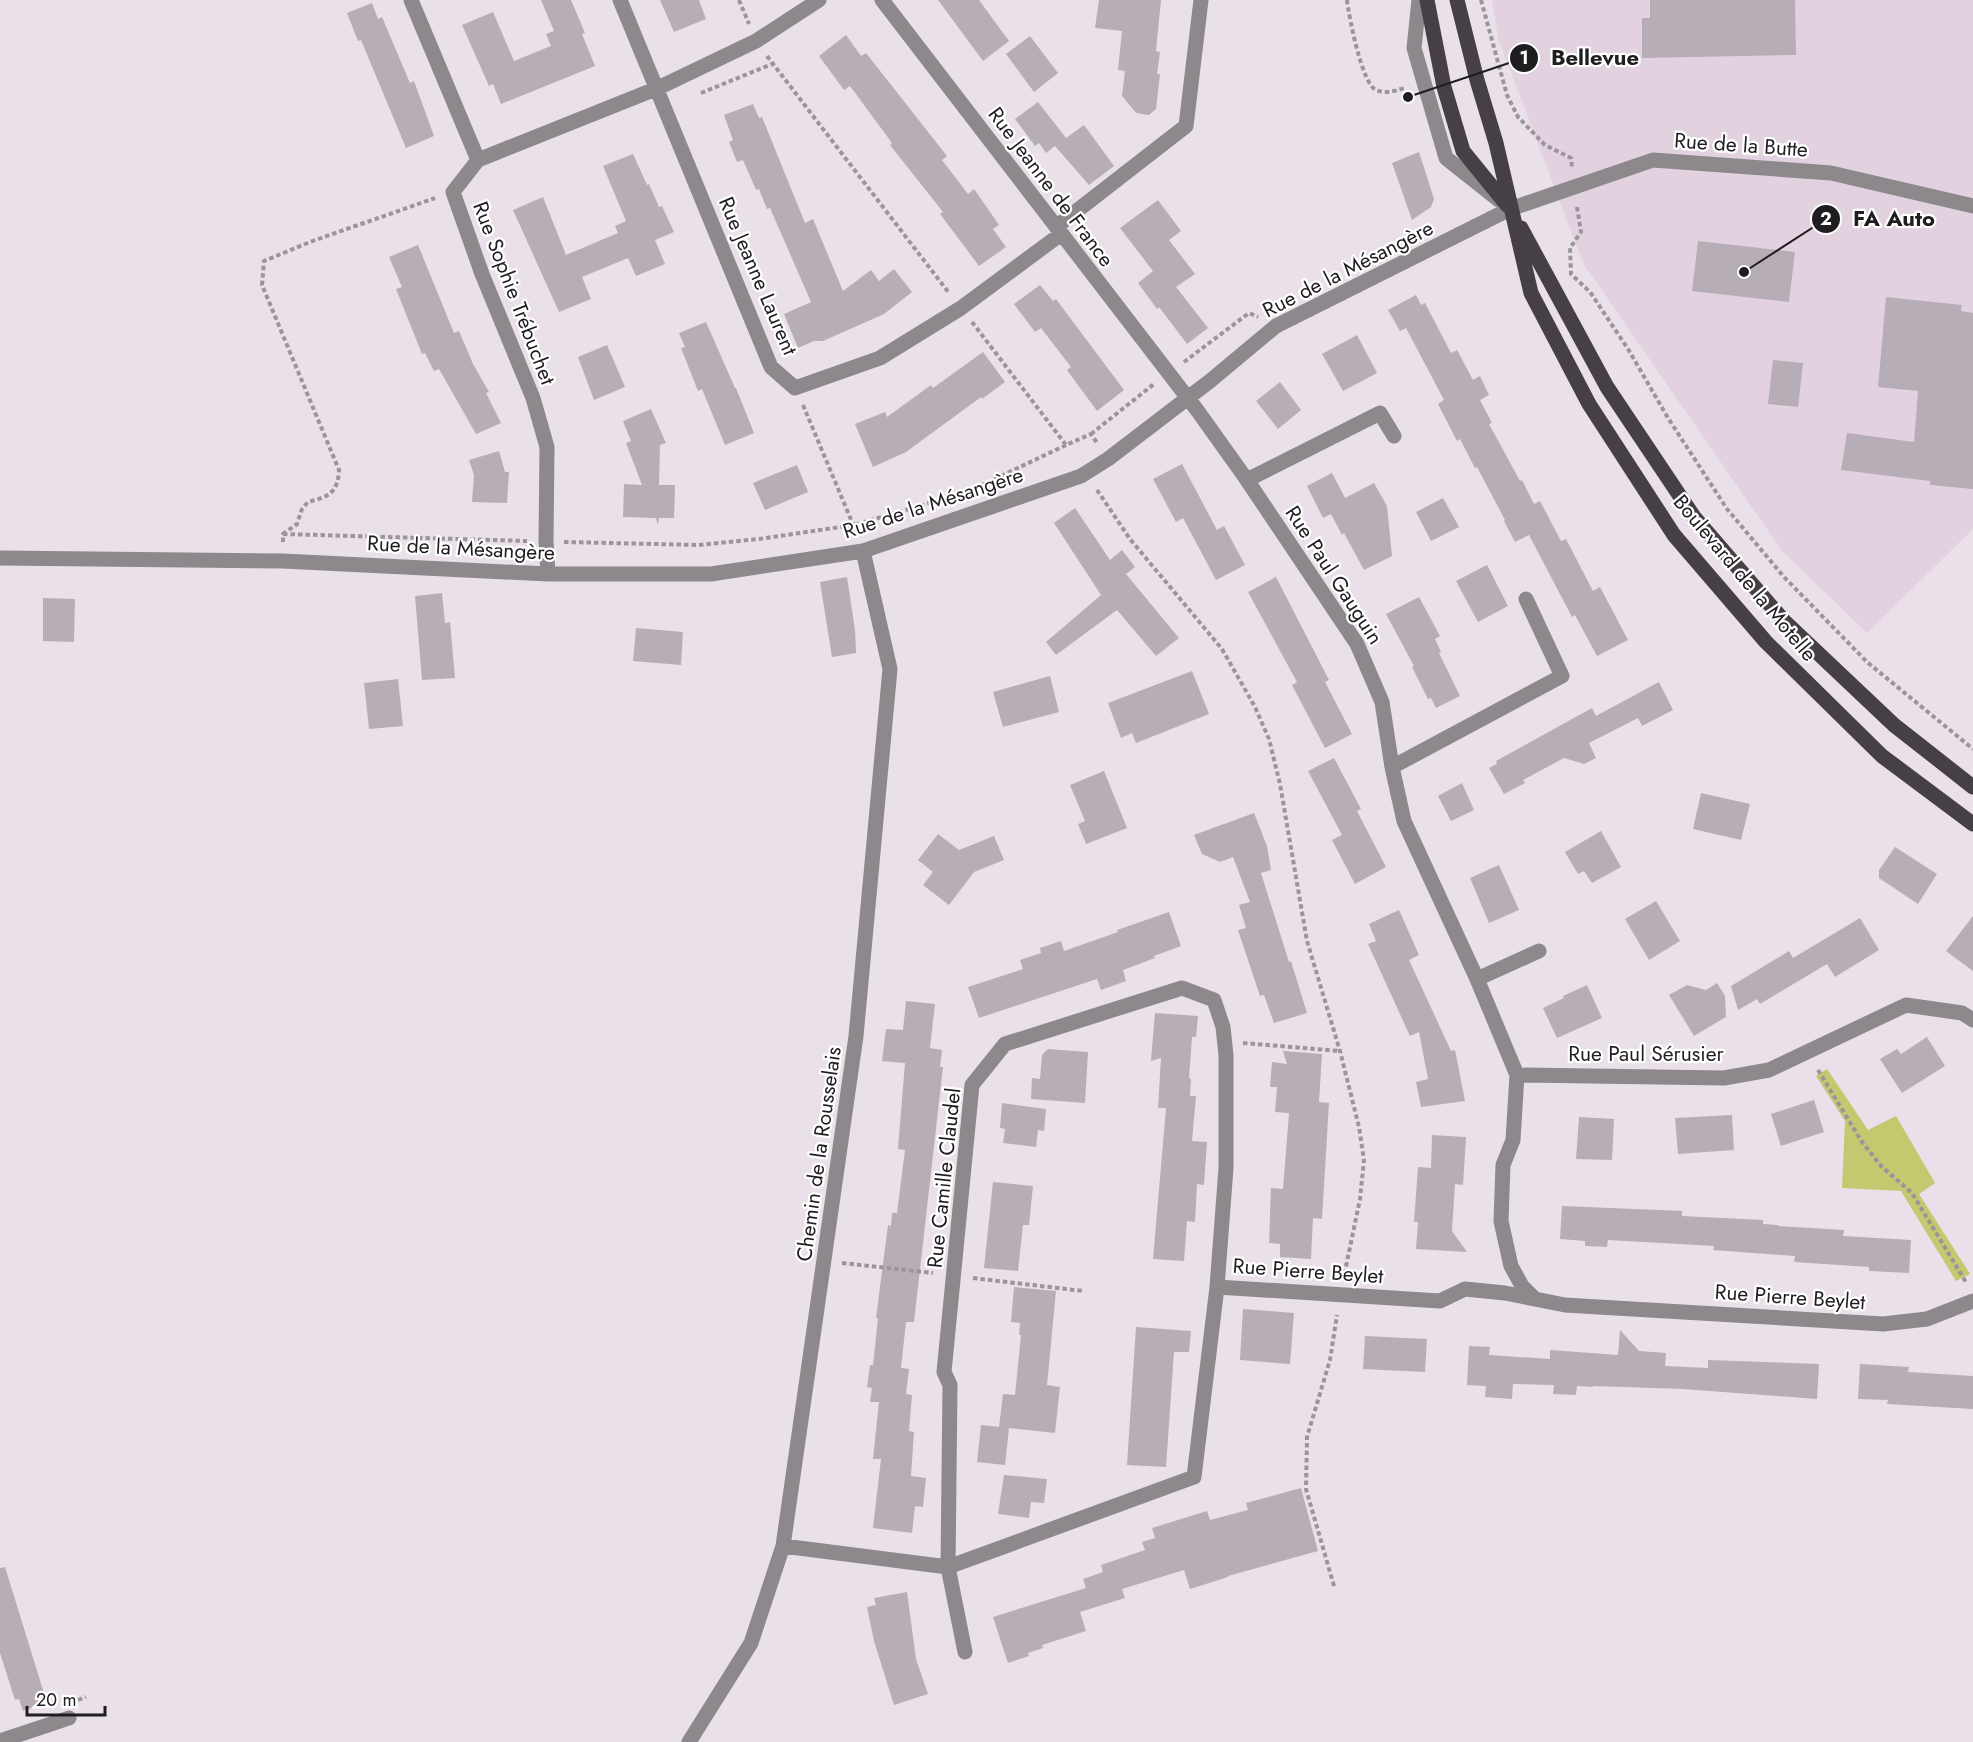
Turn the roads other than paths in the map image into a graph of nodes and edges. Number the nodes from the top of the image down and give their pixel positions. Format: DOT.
graph roads {
  1 [pos="411,0"];
  2 [pos="620,0"];
  3 [pos="819,0"];
  4 [pos="882,0"];
  5 [pos="1201,0"];
  6 [pos="1419,0"];
  7 [pos="1427,0"];
  8 [pos="1457,0"];
  9 [pos="658,88"];
  10 [pos="478,160"];
  11 [pos="1973,206"];
  12 [pos="1510,209"];
  13 [pos="1058,231"];
  14 [pos="1188,398"];
  15 [pos="1394,436"];
  16 [pos="1247,480"];
  17 [pos="863,551"];
  18 [pos="0,558"];
  19 [pos="548,574"];
  20 [pos="1526,599"];
  21 [pos="1392,767"];
  22 [pos="1973,787"];
  23 [pos="1973,824"];
  24 [pos="1539,951"];
  25 [pos="1477,980"];
  26 [pos="1973,1020"];
  27 [pos="1516,1075"];
  28 [pos="1216,1287"];
  29 [pos="1534,1298"];
  30 [pos="1973,1301"];
  31 [pos="783,1546"];
  32 [pos="948,1567"];
  33 [pos="965,1652"];
  34 [pos="69,1718"];
  35 [pos="0,1741"];
  36 [pos="689,1742"];
  1 -- 10 [label="street"];
  2 -- 9 [label="street, Rue Jeanne Laurent"];
  3 -- 9 [label="street"];
  4 -- 13 [label="street, Rue Jeanne de France"];
  5 -- 13 [label="street"];
  6 -- 12 [label="street"];
  7 -- 12 [label="main road, Boulevard de la Motelle"];
  8 -- 12 [label="main road, Boulevard de la Motelle"];
  9 -- 10 [label="street"];
  9 -- 13 [label="street, Rue Jeanne Laurent"];
  10 -- 19 [label="street, Rue Sophie Trébuchet"];
  11 -- 12 [label="street, Rue de la Butte"];
  12 -- 14 [label="street, Rue de la Mésangère"];
  12 -- 22 [label="main road, Boulevard de la Motelle"];
  12 -- 23 [label="main road, Boulevard de la Motelle"];
  13 -- 14 [label="street, Rue Jeanne de France"];
  14 -- 16 [label="street, Rue Paul Gauguin"];
  14 -- 17 [label="street, Rue de la Mésangère"];
  15 -- 16 [label="street"];
  16 -- 21 [label="street, Rue Paul Gauguin"];
  17 -- 19 [label="street, Rue de la Mésangère"];
  17 -- 31 [label="street, Chemin de la Rousselais"];
  18 -- 19 [label="street, Rue de la Mésangère"];
  20 -- 21 [label="street"];
  21 -- 25 [label="street, Rue Paul Gauguin"];
  24 -- 25 [label="street"];
  25 -- 27 [label="street, Rue Paul Gauguin"];
  26 -- 27 [label="street, Rue Paul Sérusier"];
  27 -- 29 [label="street, Rue Paul Gauguin"];
  28 -- 29 [label="street, Rue Pierre Beylet"];
  28 -- 32 [label="street, Rue Pierre Beylet"];
  28 -- 32 [label="street, Rue Camille Claudel"];
  29 -- 30 [label="street, Rue Pierre Beylet"];
  31 -- 32 [label="street, Rue Pierre Beylet"];
  31 -- 36 [label="street, Chemin de la Rousselais"];
  32 -- 33 [label="street, Rue Camille Claudel"];
  34 -- 35 [label="street"];
}
